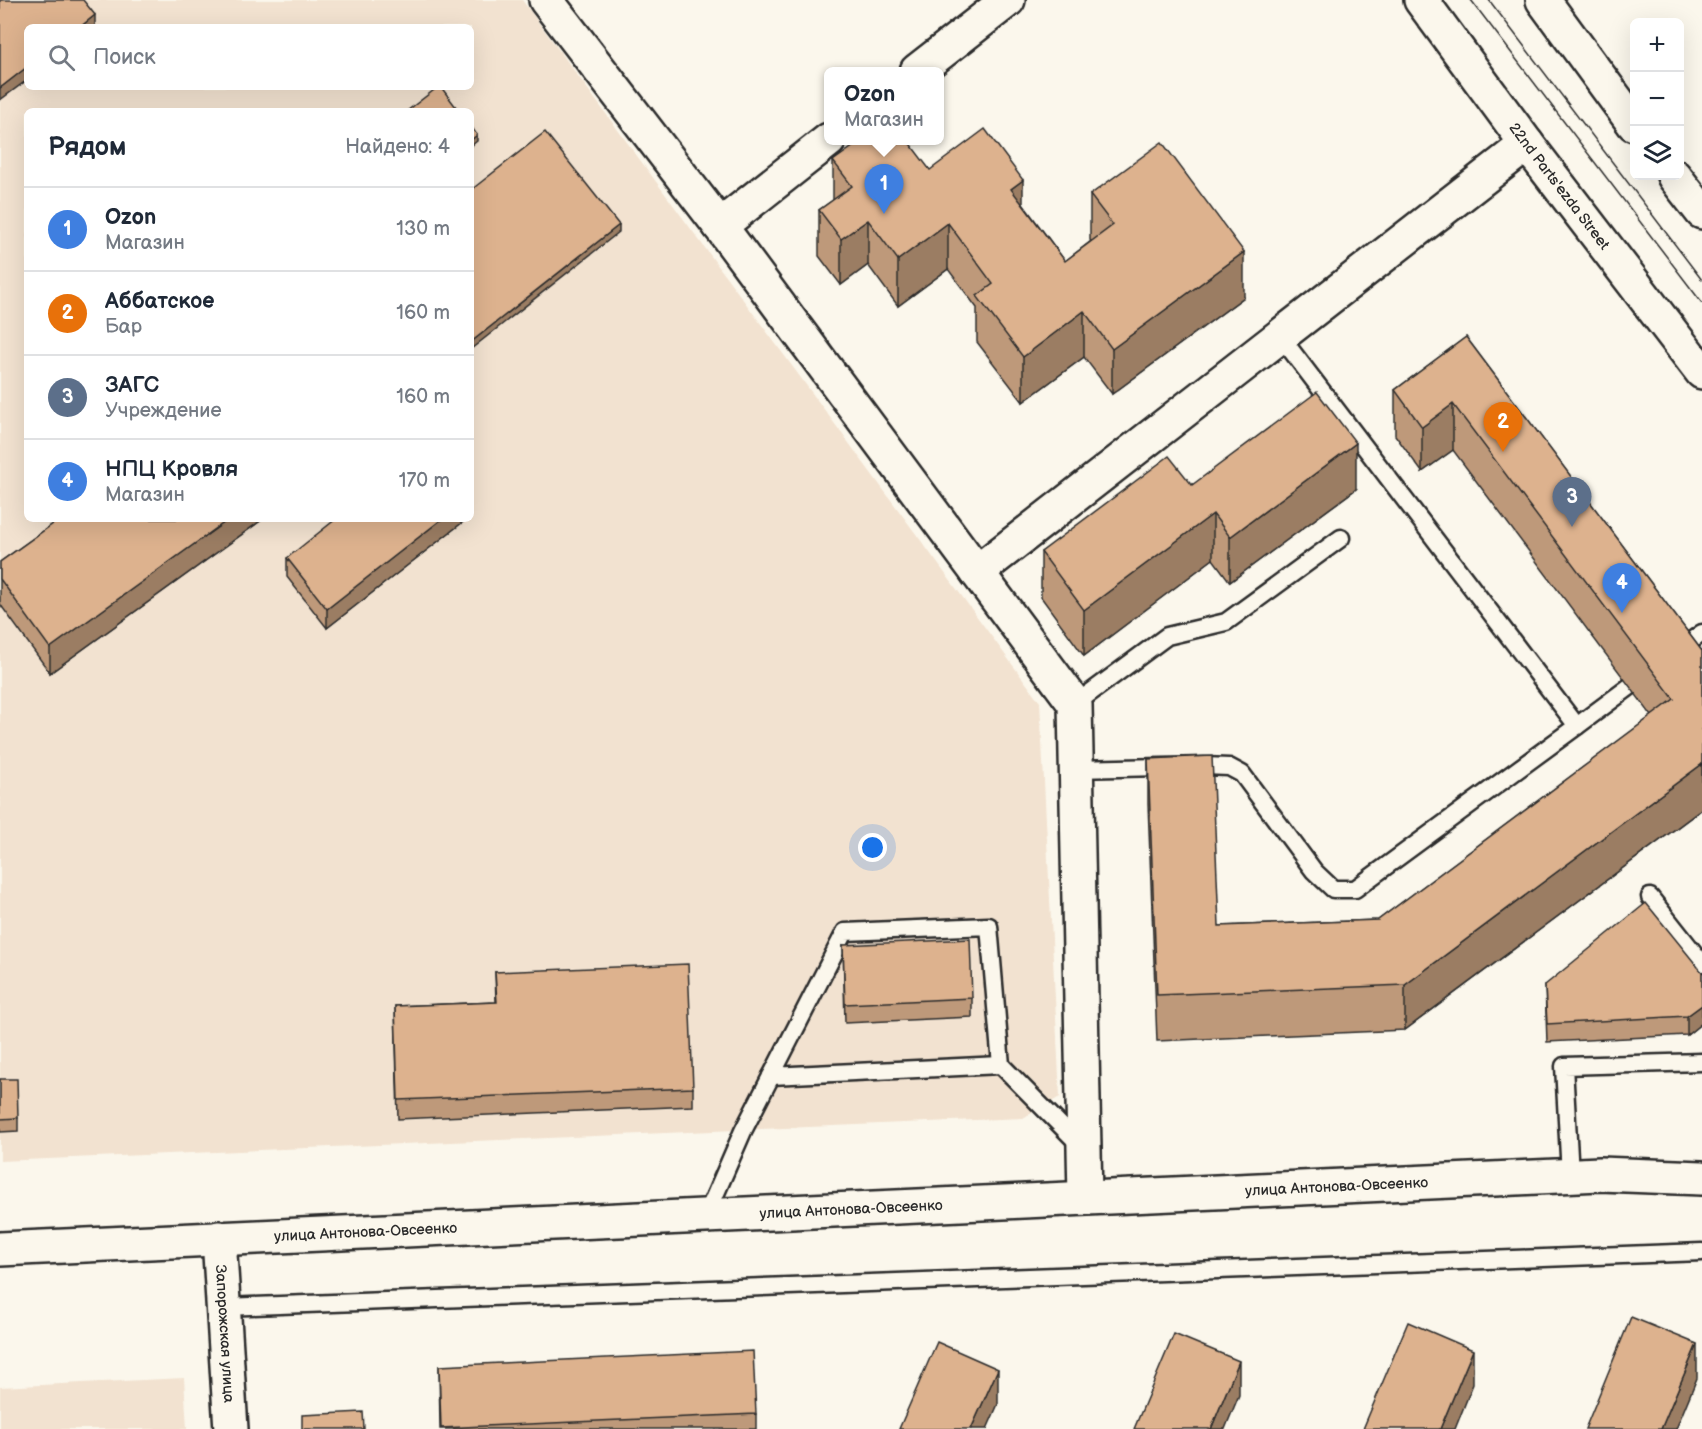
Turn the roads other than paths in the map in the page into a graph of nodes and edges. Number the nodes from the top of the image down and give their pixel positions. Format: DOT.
graph roads {
  1 [pos="546,0"];
  2 [pos="1008,0"];
  3 [pos="1421,0"];
  4 [pos="1543,0"];
  5 [pos="923,67"];
  6 [pos="1630,117"];
  7 [pos="1527,144"];
  8 [pos="824,145"];
  9 [pos="1677,180"];
  10 [pos="1702,212"];
  11 [pos="720,226"];
  12 [pos="1281,337"];
  13 [pos="1702,372"];
  14 [pos="1341,538"];
  15 [pos="977,572"];
  16 [pos="1702,633"];
  17 [pos="1075,704"];
  18 [pos="1577,726"];
  19 [pos="1076,770"];
  20 [pos="1650,897"];
  21 [pos="1702,963"];
  22 [pos="1702,1062"];
  23 [pos="1001,1065"];
  24 [pos="771,1076"];
  25 [pos="1084,1149"];
  26 [pos="1702,1167"];
  27 [pos="1585,1174"];
  28 [pos="1702,1178"];
  29 [pos="1085,1198"];
  30 [pos="706,1216"];
  31 [pos="219,1238"];
  32 [pos="0,1249"];
  33 [pos="1702,1252"];
  34 [pos="224,1306"];
  35 [pos="231,1429"];
  1 -- 11 [label="street"];
  2 -- 5 [label="street"];
  3 -- 7 [label="street, 22nd Parts'ezda Street"];
  4 -- 6 [label="street"];
  7 -- 12 [label="street"];
  7 -- 13 [label="street, 22nd Parts'ezda Street"];
  8 -- 11 [label="street"];
  9 -- 10 [label="street"];
  11 -- 15 [label="street"];
  12 -- 15 [label="street"];
  12 -- 18 [label="lane"];
  14 -- 17 [label="lane"];
  15 -- 17 [label="street"];
  16 -- 18 [label="lane"];
  17 -- 19 [label="street"];
  18 -- 19 [label="lane"];
  19 -- 25 [label="street"];
  20 -- 21 [label="lane"];
  22 -- 27 [label="lane"];
  23 -- 24 [label="lane"];
  23 -- 24 [label="lane"];
  23 -- 25 [label="lane"];
  24 -- 30 [label="lane"];
  25 -- 29 [label="street"];
  26 -- 27 [label="street"];
  27 -- 28 [label="street, улица Антонова-Овсеенко"];
  27 -- 29 [label="street, улица Антонова-Овсеенко"];
  29 -- 30 [label="street, улица Антонова-Овсеенко"];
  30 -- 31 [label="street, улица Антонова-Овсеенко"];
  31 -- 32 [label="street, улица Антонова-Овсеенко"];
  31 -- 34 [label="street, Запорожская улица"];
  33 -- 34 [label="lane"];
  34 -- 35 [label="street, Запорожская улица"];
}
